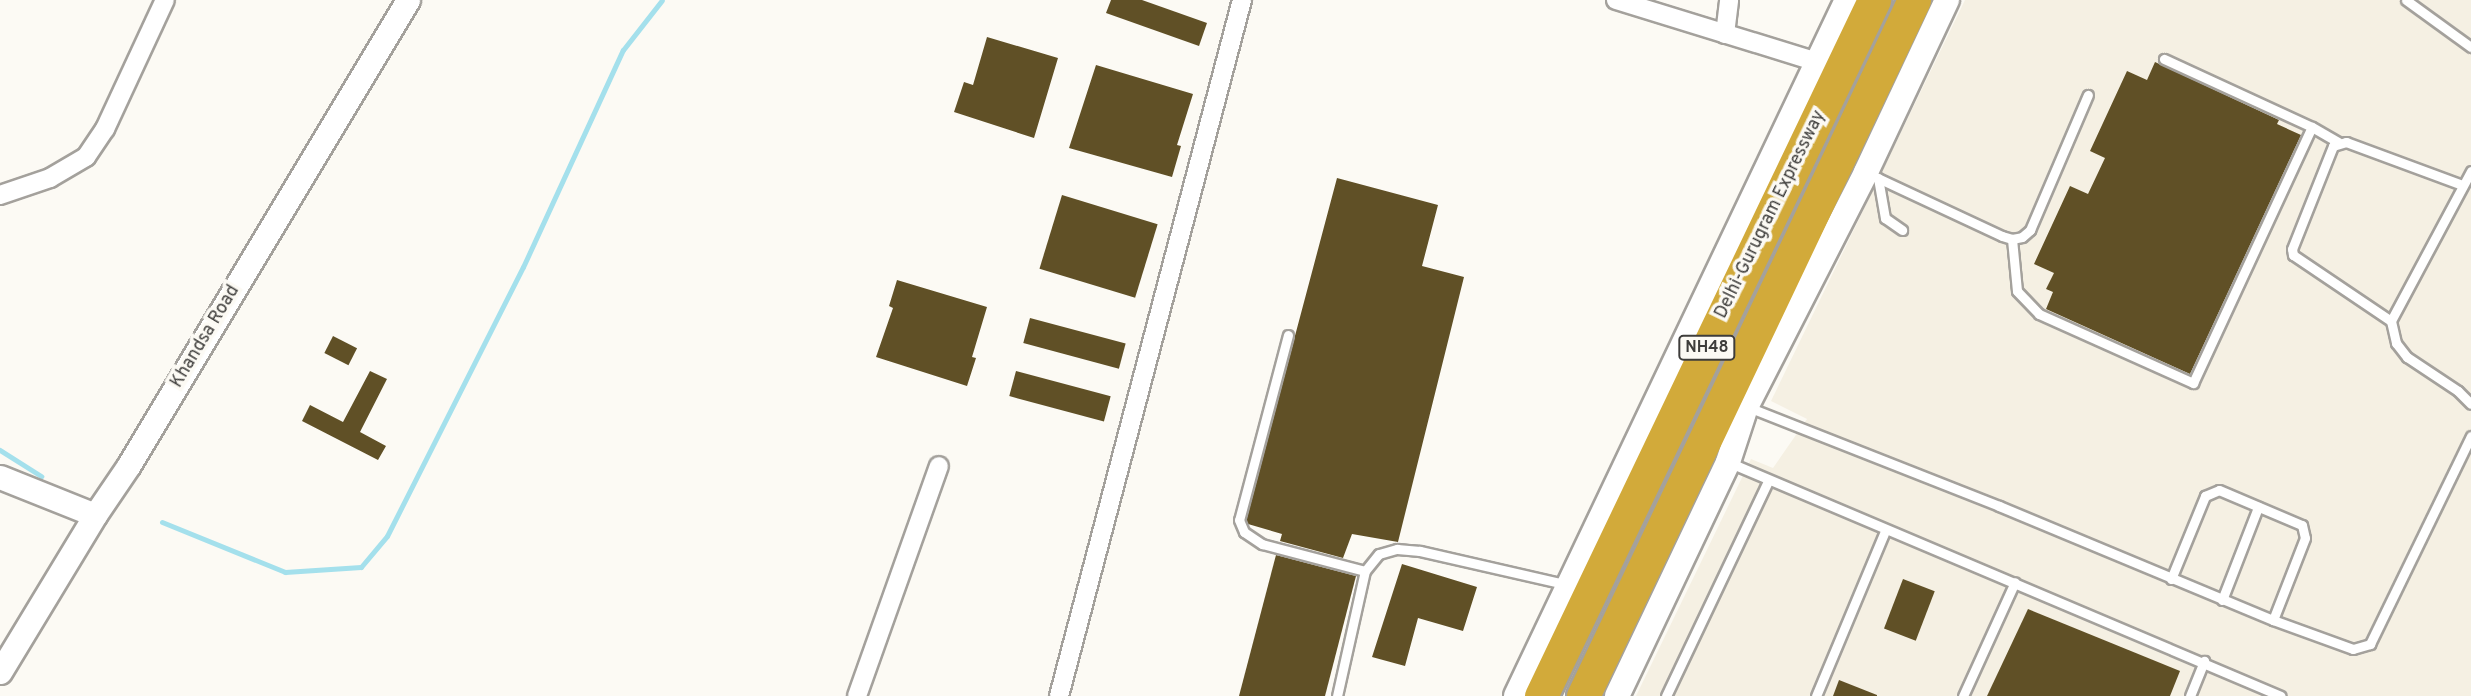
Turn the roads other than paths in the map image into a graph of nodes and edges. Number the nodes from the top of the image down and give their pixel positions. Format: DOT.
graph roads {
  1 [pos="165,0"];
  2 [pos="408,0"];
  3 [pos="1242,0"];
  4 [pos="1616,0"];
  5 [pos="1729,0"];
  6 [pos="1847,0"];
  7 [pos="1874,0"];
  8 [pos="1914,0"];
  9 [pos="1947,0"];
  10 [pos="2406,0"];
  11 [pos="1725,34"];
  12 [pos="2471,47"];
  13 [pos="2164,59"];
  14 [pos="1818,62"];
  15 [pos="2088,95"];
  16 [pos="2312,127"];
  17 [pos="2338,142"];
  18 [pos="2471,171"];
  19 [pos="1872,175"];
  20 [pos="2462,185"];
  21 [pos="0,195"];
  22 [pos="1902,230"];
  23 [pos="2012,239"];
  24 [pos="2390,321"];
  25 [pos="1289,335"];
  26 [pos="2471,404"];
  27 [pos="1746,407"];
  28 [pos="2471,436"];
  29 [pos="1728,462"];
  30 [pos="939,466"];
  31 [pos="0,477"];
  32 [pos="1768,481"];
  33 [pos="2258,507"];
  34 [pos="95,515"];
  35 [pos="1885,531"];
  36 [pos="1365,571"];
  37 [pos="2171,579"];
  38 [pos="2015,582"];
  39 [pos="1570,585"];
  40 [pos="2222,600"];
  41 [pos="2273,620"];
  42 [pos="2204,661"];
  43 [pos="0,673"];
  44 [pos="857,696"];
  45 [pos="1059,696"];
  46 [pos="1337,696"];
  47 [pos="1516,696"];
  48 [pos="1541,696"];
  49 [pos="1583,696"];
  50 [pos="1617,696"];
  51 [pos="1666,696"];
  52 [pos="1816,696"];
  53 [pos="1962,696"];
  54 [pos="2190,696"];
  55 [pos="2281,696"];
  1 -- 21 [label="street"];
  2 -- 34 [label="street, Khandsa Road"];
  3 -- 45 [label="street"];
  4 -- 11 [label="street"];
  5 -- 11 [label="street"];
  6 -- 14 [label="main road"];
  7 -- 48 [label="highway, Delhi-Gurugram Expressway / NH48"];
  8 -- 49 [label="highway, Delhi-Gurugram Expressway / NH48"];
  9 -- 19 [label="main road"];
  10 -- 12 [label="lane"];
  11 -- 14 [label="street"];
  13 -- 16 [label="lane"];
  14 -- 39 [label="main road"];
  15 -- 23 [label="lane"];
  16 -- 17 [label="lane"];
  16 -- 23 [label="lane"];
  17 -- 20 [label="lane"];
  17 -- 24 [label="lane"];
  18 -- 20 [label="lane"];
  19 -- 22 [label="lane"];
  19 -- 23 [label="lane"];
  19 -- 27 [label="main road"];
  20 -- 24 [label="lane"];
  24 -- 26 [label="lane"];
  25 -- 36 [label="lane"];
  27 -- 29 [label="main road"];
  27 -- 37 [label="lane"];
  28 -- 41 [label="lane"];
  29 -- 32 [label="lane"];
  29 -- 50 [label="main road"];
  30 -- 44 [label="street"];
  31 -- 34 [label="street"];
  32 -- 35 [label="lane"];
  32 -- 51 [label="lane"];
  33 -- 37 [label="lane"];
  33 -- 40 [label="lane"];
  33 -- 41 [label="lane"];
  34 -- 43 [label="street, Khandsa Road"];
  35 -- 38 [label="lane"];
  35 -- 52 [label="lane"];
  36 -- 39 [label="lane"];
  36 -- 46 [label="lane"];
  37 -- 40 [label="lane"];
  38 -- 42 [label="lane"];
  38 -- 53 [label="lane"];
  39 -- 47 [label="main road"];
  40 -- 41 [label="lane"];
  42 -- 54 [label="lane"];
  42 -- 55 [label="lane"];
}
